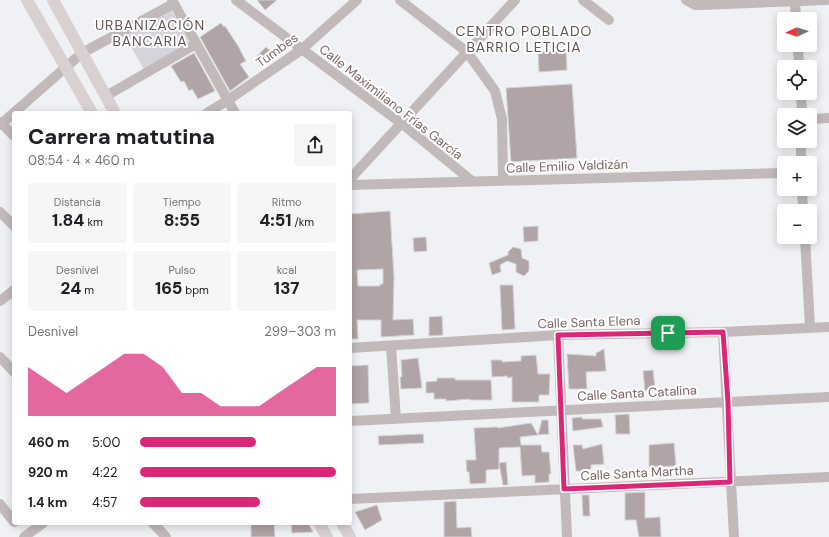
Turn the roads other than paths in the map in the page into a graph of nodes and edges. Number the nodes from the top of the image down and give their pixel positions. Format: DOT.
graph roads {
  1 [pos="27,0"];
  2 [pos="53,0"];
  3 [pos="236,0"];
  4 [pos="357,0"];
  5 [pos="400,0"];
  6 [pos="584,0"];
  7 [pos="686,0"];
  8 [pos="827,0"];
  9 [pos="794,1"];
  10 [pos="172,2"];
  11 [pos="510,2"];
  12 [pos="795,12"];
  13 [pos="609,20"];
  14 [pos="196,44"];
  15 [pos="301,50"];
  16 [pos="467,52"];
  17 [pos="82,53"];
  18 [pos="66,69"];
  19 [pos="106,96"];
  20 [pos="228,100"];
  21 [pos="15,111"];
  22 [pos="91,111"];
  23 [pos="114,111"];
  24 [pos="210,111"];
  25 [pos="234,111"];
  26 [pos="12,114"];
  27 [pos="829,118"];
  28 [pos="817,119"];
  29 [pos="1,123"];
  30 [pos="401,123"];
  31 [pos="12,134"];
  32 [pos="777,173"];
  33 [pos="352,177"];
  34 [pos="472,181"];
  35 [pos="503,181"];
  36 [pos="352,185"];
  37 [pos="0,212"];
  38 [pos="12,224"];
  39 [pos="805,244"];
  40 [pos="12,292"];
  41 [pos="0,301"];
  42 [pos="810,327"];
  43 [pos="829,327"];
  44 [pos="723,332"];
  45 [pos="558,335"];
  46 [pos="391,346"];
  47 [pos="352,348"];
  48 [pos="0,357"];
  49 [pos="12,370"];
  50 [pos="829,397"];
  51 [pos="728,402"];
  52 [pos="561,410"];
  53 [pos="396,419"];
  54 [pos="352,421"];
  55 [pos="829,477"];
  56 [pos="730,482"];
  57 [pos="564,489"];
  58 [pos="352,499"];
  59 [pos="0,504"];
  60 [pos="12,518"];
  61 [pos="17,525"];
  62 [pos="40,525"];
  63 [pos="155,525"];
  64 [pos="320,525"];
  65 [pos="343,525"];
  66 [pos="25,537"];
  67 [pos="166,537"];
  68 [pos="327,537"];
  69 [pos="350,537"];
  70 [pos="567,537"];
  71 [pos="734,537"];
  1 -- 18 [label="main road"];
  2 -- 17 [label="main road"];
  3 -- 15 [label="street, Calle Maximiliano Frías García"];
  4 -- 15 [label="street, Tumbes"];
  5 -- 16 [label="street"];
  6 -- 13 [label="street"];
  7 -- 9 [label="street"];
  8 -- 9 [label="street"];
  9 -- 12 [label="street"];
  10 -- 14 [label="street"];
  10 -- 17 [label="street"];
  11 -- 16 [label="street"];
  14 -- 19 [label="street"];
  14 -- 20 [label="street"];
  15 -- 20 [label="street, Tumbes"];
  15 -- 30 [label="street, Calle Maximiliano Frías García"];
  16 -- 30 [label="street"];
  16 -- 35 [label="street"];
  17 -- 18 [label="street"];
  17 -- 19 [label="main road"];
  18 -- 21 [label="street"];
  18 -- 22 [label="main road"];
  19 -- 23 [label="main road"];
  20 -- 24 [label="street, Tumbes"];
  20 -- 25 [label="street"];
  26 -- 29 [label="street"];
  27 -- 28 [label="street"];
  29 -- 31 [label="street"];
  30 -- 33 [label="street"];
  30 -- 34 [label="street, Calle Maximiliano Frías García"];
  32 -- 35 [label="street, Calle Emilio Valdizán"];
  34 -- 35 [label="street, Calle Emilio Valdizán"];
  34 -- 36 [label="street, Calle Emilio Valdizán"];
  37 -- 38 [label="street"];
  39 -- 42 [label="street"];
  40 -- 41 [label="street"];
  42 -- 43 [label="street, Calle Santa Elena"];
  42 -- 44 [label="street, Calle Santa Elena"];
  44 -- 45 [label="street, Calle Santa Elena"];
  44 -- 51 [label="street"];
  45 -- 46 [label="street, Calle Santa Elena"];
  45 -- 52 [label="street"];
  46 -- 47 [label="street, Calle Santa Elena"];
  46 -- 53 [label="street"];
  48 -- 49 [label="street"];
  50 -- 51 [label="street, Calle Santa Catalina"];
  51 -- 52 [label="street, Calle Santa Catalina"];
  51 -- 56 [label="street"];
  52 -- 53 [label="street, Calle Santa Catalina"];
  52 -- 57 [label="street"];
  53 -- 54 [label="street, Calle Santa Catalina"];
  55 -- 56 [label="street, Calle Santa Martha"];
  56 -- 57 [label="street, Calle Santa Martha"];
  56 -- 71 [label="street"];
  57 -- 58 [label="street, Calle Santa Martha"];
  57 -- 70 [label="street"];
  59 -- 60 [label="street"];
  61 -- 66 [label="street"];
  62 -- 66 [label="street"];
  63 -- 67 [label="street"];
  64 -- 68 [label="main road"];
  65 -- 69 [label="main road"];
}
